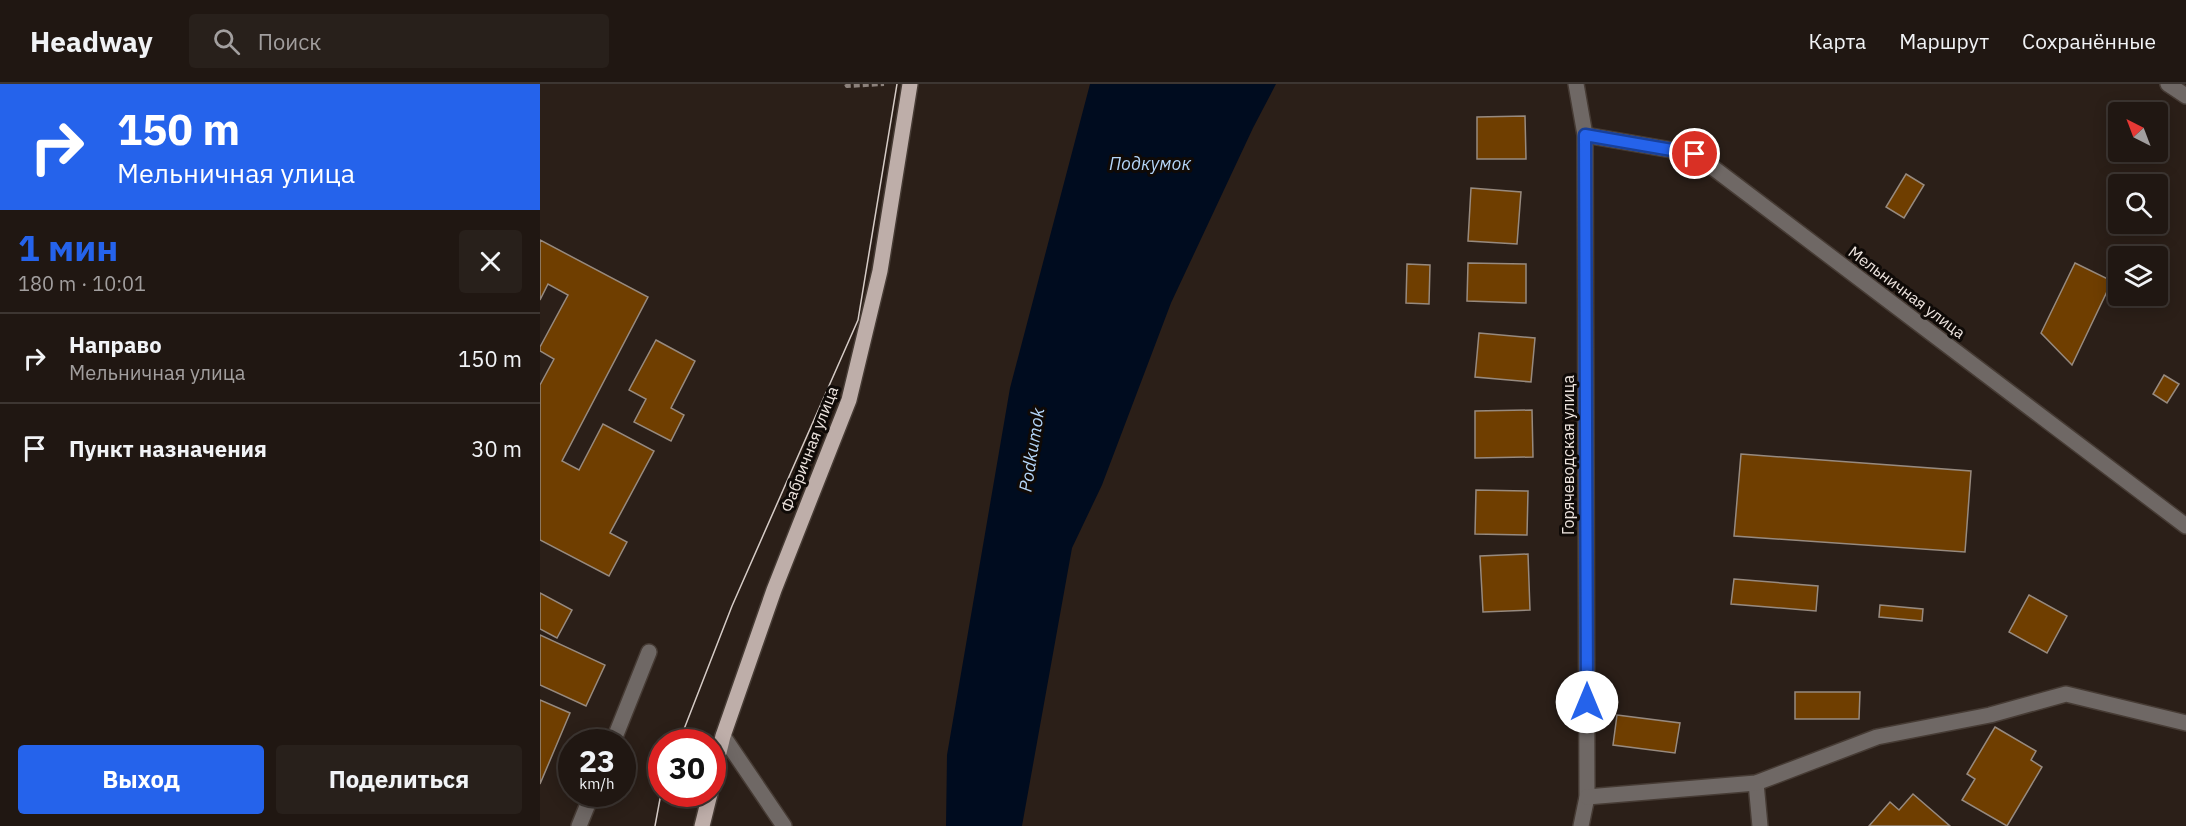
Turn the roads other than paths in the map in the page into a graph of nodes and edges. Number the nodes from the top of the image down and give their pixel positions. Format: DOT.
graph roads {
  1 [pos="910,84"];
  2 [pos="1576,84"];
  3 [pos="2168,84"];
  4 [pos="2186,96"];
  5 [pos="1585,135"];
  6 [pos="2186,526"];
  7 [pos="649,652"];
  8 [pos="2186,723"];
  9 [pos="618,729"];
  10 [pos="725,729"];
  11 [pos="726,740"];
  12 [pos="1756,783"];
  13 [pos="1587,797"];
  14 [pos="587,807"];
  15 [pos="707,807"];
  16 [pos="579,826"];
  17 [pos="702,826"];
  18 [pos="784,826"];
  19 [pos="1581,826"];
  20 [pos="1760,826"];
  1 -- 10 [label="main road, Фабричная улица"];
  2 -- 5 [label="street, Горячеводская улица"];
  3 -- 4 [label="street"];
  5 -- 6 [label="street, Мельничная улица"];
  5 -- 13 [label="street, Горячеводская улица"];
  7 -- 9 [label="street"];
  8 -- 12 [label="street"];
  11 -- 18 [label="street"];
  12 -- 13 [label="street"];
  12 -- 20 [label="street"];
  13 -- 19 [label="street, Горячеводская улица"];
  14 -- 16 [label="street"];
  15 -- 17 [label="main road"];
}
